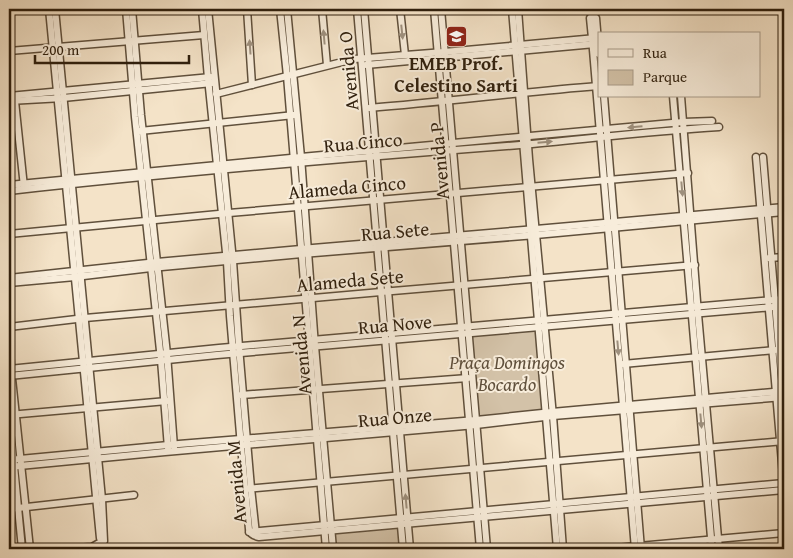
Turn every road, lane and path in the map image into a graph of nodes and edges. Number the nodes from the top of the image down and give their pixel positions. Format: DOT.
graph roads {
  1 [pos="49,9"];
  2 [pos="56,9"];
  3 [pos="126,9"];
  4 [pos="132,9"];
  5 [pos="202,9"];
  6 [pos="208,9"];
  7 [pos="247,9"];
  8 [pos="280,9"];
  9 [pos="287,9"];
  10 [pos="322,9"];
  11 [pos="358,9"];
  12 [pos="364,9"];
  13 [pos="400,9"];
  14 [pos="434,9"];
  15 [pos="440,9"];
  16 [pos="512,9"];
  17 [pos="518,9"];
  18 [pos="593,18"];
  19 [pos="204,35"];
  20 [pos="132,41"];
  21 [pos="596,41"];
  22 [pos="56,47"];
  23 [pos="518,48"];
  24 [pos="9,51"];
  25 [pos="405,55"];
  26 [pos="441,56"];
  27 [pos="365,58"];
  28 [pos="327,65"];
  29 [pos="366,66"];
  30 [pos="290,75"];
  31 [pos="212,80"];
  32 [pos="252,85"];
  33 [pos="598,86"];
  34 [pos="136,87"];
  35 [pos="521,93"];
  36 [pos="216,94"];
  37 [pos="60,95"];
  38 [pos="9,96"];
  39 [pos="599,98"];
  40 [pos="604,98"];
  41 [pos="673,98"];
  42 [pos="681,98"];
  43 [pos="12,101"];
  44 [pos="446,101"];
  45 [pos="369,108"];
  46 [pos="294,115"];
  47 [pos="712,121"];
  48 [pos="216,124"];
  49 [pos="680,126"];
  50 [pos="719,127"];
  51 [pos="140,131"];
  52 [pos="603,133"];
  53 [pos="525,141"];
  54 [pos="449,147"];
  55 [pos="372,153"];
  56 [pos="760,157"];
  57 [pos="297,160"];
  58 [pos="221,167"];
  59 [pos="684,173"];
  60 [pos="144,174"];
  61 [pos="607,180"];
  62 [pos="68,182"];
  63 [pos="9,185"];
  64 [pos="24,186"];
  65 [pos="529,186"];
  66 [pos="9,191"];
  67 [pos="453,193"];
  68 [pos="377,200"];
  69 [pos="301,207"];
  70 [pos="784,207"];
  71 [pos="765,211"];
  72 [pos="784,212"];
  73 [pos="225,213"];
  74 [pos="688,218"];
  75 [pos="149,220"];
  76 [pos="611,225"];
  77 [pos="73,227"];
  78 [pos="533,233"];
  79 [pos="9,234"];
  80 [pos="457,238"];
  81 [pos="381,244"];
  82 [pos="305,251"];
  83 [pos="784,257"];
  84 [pos="769,258"];
  85 [pos="230,259"];
  86 [pos="154,265"];
  87 [pos="692,265"];
  88 [pos="615,272"];
  89 [pos="77,274"];
  90 [pos="9,278"];
  91 [pos="537,279"];
  92 [pos="9,283"];
  93 [pos="461,285"];
  94 [pos="384,291"];
  95 [pos="308,298"];
  96 [pos="784,299"];
  97 [pos="772,304"];
  98 [pos="233,306"];
  99 [pos="784,306"];
  100 [pos="695,311"];
  101 [pos="159,312"];
  102 [pos="619,317"];
  103 [pos="82,319"];
  104 [pos="541,324"];
  105 [pos="9,327"];
  106 [pos="465,331"];
  107 [pos="388,337"];
  108 [pos="312,344"];
  109 [pos="236,350"];
  110 [pos="776,350"];
  111 [pos="164,357"];
  112 [pos="699,357"];
  113 [pos="623,364"];
  114 [pos="86,365"];
  115 [pos="10,372"];
  116 [pos="468,378"];
  117 [pos="392,384"];
  118 [pos="316,390"];
  119 [pos="781,394"];
  120 [pos="240,396"];
  121 [pos="167,401"];
  122 [pos="703,401"];
  123 [pos="90,407"];
  124 [pos="626,408"];
  125 [pos="784,410"];
  126 [pos="11,414"];
  127 [pos="549,414"];
  128 [pos="473,423"];
  129 [pos="396,429"];
  130 [pos="320,436"];
  131 [pos="782,441"];
  132 [pos="244,442"];
  133 [pos="171,448"];
  134 [pos="707,448"];
  135 [pos="95,455"];
  136 [pos="630,455"];
  137 [pos="553,462"];
  138 [pos="15,463"];
  139 [pos="477,469"];
  140 [pos="400,475"];
  141 [pos="324,482"];
  142 [pos="784,483"];
  143 [pos="248,488"];
  144 [pos="784,488"];
  145 [pos="711,493"];
  146 [pos="134,495"];
  147 [pos="99,499"];
  148 [pos="634,500"];
  149 [pos="557,507"];
  150 [pos="22,508"];
  151 [pos="9,509"];
  152 [pos="480,514"];
  153 [pos="404,521"];
  154 [pos="328,528"];
  155 [pos="784,533"];
  156 [pos="715,539"];
  157 [pos="100,546"];
  158 [pos="638,548"];
  159 [pos="22,549"];
  160 [pos="30,549"];
  161 [pos="59,549"];
  162 [pos="326,549"];
  163 [pos="333,549"];
  164 [pos="403,549"];
  165 [pos="410,549"];
  166 [pos="480,549"];
  167 [pos="486,549"];
  168 [pos="557,549"];
  169 [pos="563,549"];
  170 [pos="605,549"];
  171 [pos="712,549"];
  172 [pos="719,549"];
  1 -- 22 [label="street"];
  2 -- 22 [label="street"];
  3 -- 20 [label="street"];
  4 -- 20 [label="street"];
  5 -- 19 [label="street, Avenida M"];
  6 -- 31 [label="street, Avenida M"];
  32 -- 7 [label="street, one-way"];
  8 -- 30 [label="street, Avenida N"];
  9 -- 30 [label="street, Avenida N"];
  28 -- 10 [label="street, one-way"];
  11 -- 27 [label="street, Avenida O"];
  12 -- 27 [label="street, Avenida O"];
  13 -- 25 [label="street, one-way"];
  14 -- 26 [label="street, Avenida P"];
  15 -- 26 [label="street, Avenida P"];
  16 -- 23 [label="street"];
  17 -- 23 [label="street"];
  18 -- 21 [label="street"];
  19 -- 20 [label="street"];
  19 -- 31 [label="street, Avenida M"];
  20 -- 22 [label="street"];
  20 -- 34 [label="street"];
  21 -- 23 [label="street"];
  21 -- 33 [label="street"];
  22 -- 24 [label="street"];
  22 -- 37 [label="street"];
  23 -- 26 [label="street"];
  23 -- 35 [label="street"];
  25 -- 26 [label="street"];
  25 -- 27 [label="street"];
  26 -- 29 [label="street"];
  26 -- 44 [label="street, Avenida P"];
  27 -- 28 [label="street"];
  27 -- 29 [label="street, Avenida O"];
  28 -- 30 [label="street"];
  29 -- 45 [label="street, Avenida O"];
  30 -- 32 [label="street"];
  30 -- 46 [label="street, Avenida N"];
  31 -- 34 [label="street"];
  31 -- 36 [label="street, Avenida M"];
  31 -- 48 [label="street, Avenida M"];
  32 -- 36 [label="street"];
  33 -- 35 [label="street"];
  34 -- 37 [label="street"];
  34 -- 51 [label="street"];
  35 -- 44 [label="street"];
  35 -- 53 [label="street"];
  36 -- 48 [label="street, Avenida M"];
  37 -- 38 [label="street"];
  37 -- 43 [label="street"];
  37 -- 62 [label="street"];
  39 -- 52 [label="street"];
  40 -- 52 [label="street"];
  41 -- 49 [label="street"];
  42 -- 49 [label="street"];
  43 -- 64 [label="street"];
  44 -- 45 [label="street"];
  44 -- 54 [label="street, Avenida P"];
  45 -- 55 [label="street, Avenida O"];
  46 -- 48 [label="street"];
  46 -- 57 [label="street, Avenida N"];
  47 -- 49 [label="street, Rua Cinco"];
  48 -- 51 [label="street"];
  48 -- 58 [label="street, Avenida M"];
  49 -- 50 [label="street, Rua Cinco"];
  49 -- 52 [label="street, Rua Cinco"];
  49 -- 59 [label="street"];
  51 -- 60 [label="street"];
  52 -- 53 [label="street, Rua Cinco"];
  52 -- 61 [label="street"];
  53 -- 54 [label="street, Rua Cinco"];
  53 -- 65 [label="street"];
  54 -- 55 [label="street, Rua Cinco"];
  54 -- 67 [label="street, Avenida P"];
  55 -- 57 [label="street, Rua Cinco"];
  55 -- 68 [label="street, Avenida O"];
  56 -- 71 [label="street"];
  57 -- 58 [label="street, Rua Cinco"];
  57 -- 69 [label="street, Avenida N"];
  58 -- 60 [label="street, Rua Cinco"];
  58 -- 73 [label="street, Avenida M"];
  59 -- 61 [label="street, Alameda Cinco"];
  59 -- 74 [label="street"];
  60 -- 62 [label="street, Rua Cinco"];
  60 -- 75 [label="street"];
  61 -- 65 [label="street, Alameda Cinco"];
  61 -- 76 [label="street"];
  62 -- 64 [label="street, Rua Cinco"];
  62 -- 77 [label="street"];
  63 -- 64 [label="street, Rua Cinco"];
  64 -- 66 [label="street, Rua Cinco"];
  65 -- 67 [label="street, Alameda Cinco"];
  65 -- 78 [label="street"];
  67 -- 68 [label="street, Alameda Cinco"];
  67 -- 80 [label="street, Avenida P"];
  68 -- 69 [label="street, Alameda Cinco"];
  68 -- 81 [label="street, Avenida O"];
  69 -- 73 [label="street, Alameda Cinco"];
  69 -- 82 [label="street, Avenida N"];
  70 -- 71 [label="street, Rua Sete"];
  71 -- 72 [label="street, Rua Sete"];
  71 -- 74 [label="street, Rua Sete"];
  71 -- 84 [label="street"];
  73 -- 75 [label="street, Alameda Cinco"];
  73 -- 85 [label="street, Avenida M"];
  74 -- 76 [label="street, Rua Sete"];
  74 -- 87 [label="street"];
  75 -- 77 [label="street, Alameda Cinco"];
  75 -- 86 [label="street"];
  76 -- 78 [label="street, Rua Sete"];
  76 -- 88 [label="street"];
  77 -- 79 [label="street, Alameda Cinco"];
  77 -- 89 [label="street"];
  78 -- 80 [label="street, Rua Sete"];
  78 -- 91 [label="street"];
  80 -- 81 [label="street, Rua Sete"];
  80 -- 93 [label="street, Avenida P"];
  81 -- 82 [label="street, Rua Sete"];
  81 -- 94 [label="street, Avenida O"];
  82 -- 85 [label="street, Rua Sete"];
  82 -- 95 [label="street, Avenida N"];
  83 -- 84 [label="street"];
  84 -- 97 [label="street"];
  85 -- 86 [label="street, Rua Sete"];
  85 -- 98 [label="street, Avenida M"];
  86 -- 89 [label="street, Rua Sete"];
  86 -- 101 [label="street"];
  87 -- 88 [label="street, Alameda Sete"];
  87 -- 100 [label="street"];
  88 -- 91 [label="street, Alameda Sete"];
  88 -- 102 [label="street"];
  89 -- 90 [label="street, Rua Sete"];
  89 -- 92 [label="street, Rua Sete"];
  89 -- 103 [label="street"];
  91 -- 93 [label="street, Alameda Sete"];
  91 -- 104 [label="street"];
  93 -- 94 [label="street, Alameda Sete"];
  93 -- 106 [label="street, Avenida P"];
  94 -- 95 [label="street, Alameda Sete"];
  94 -- 107 [label="street, Avenida O"];
  95 -- 98 [label="street, Alameda Sete"];
  95 -- 108 [label="street, Avenida N"];
  96 -- 97 [label="street, Rua Nove"];
  97 -- 99 [label="street, Rua Nove"];
  97 -- 100 [label="street, Rua Nove"];
  97 -- 110 [label="street"];
  98 -- 101 [label="street, Alameda Sete"];
  98 -- 109 [label="street, Avenida M"];
  100 -- 102 [label="street, Rua Nove"];
  100 -- 112 [label="street"];
  101 -- 103 [label="street, Alameda Sete"];
  101 -- 111 [label="street"];
  102 -- 104 [label="street, Rua Nove"];
  102 -- 113 [label="street"];
  103 -- 105 [label="street, Alameda Sete"];
  103 -- 114 [label="street"];
  104 -- 106 [label="street, Rua Nove"];
  104 -- 127 [label="street"];
  105 -- 115 [label="street"];
  106 -- 107 [label="street, Rua Nove"];
  106 -- 116 [label="street, Avenida P"];
  107 -- 108 [label="street, Rua Nove"];
  107 -- 117 [label="street, Avenida O"];
  108 -- 109 [label="street, Rua Nove"];
  108 -- 118 [label="street, Avenida N"];
  109 -- 111 [label="street, Rua Nove"];
  109 -- 120 [label="street, Avenida M"];
  110 -- 112 [label="street"];
  110 -- 119 [label="street"];
  111 -- 114 [label="street, Rua Nove"];
  111 -- 121 [label="street"];
  112 -- 113 [label="street"];
  112 -- 122 [label="street"];
  113 -- 124 [label="street"];
  114 -- 115 [label="street, Rua Nove"];
  114 -- 123 [label="street"];
  115 -- 126 [label="street"];
  116 -- 117 [label="street"];
  116 -- 128 [label="street, Avenida P"];
  117 -- 118 [label="street"];
  117 -- 129 [label="street, Avenida O"];
  118 -- 120 [label="street"];
  118 -- 130 [label="street, Avenida N"];
  119 -- 122 [label="street, Rua Onze"];
  119 -- 125 [label="street"];
  119 -- 131 [label="street"];
  120 -- 132 [label="street, Avenida M"];
  121 -- 123 [label="street"];
  121 -- 133 [label="street"];
  122 -- 124 [label="street, Rua Onze"];
  122 -- 134 [label="street"];
  123 -- 126 [label="street"];
  123 -- 135 [label="street"];
  124 -- 127 [label="street, Rua Onze"];
  124 -- 136 [label="street"];
  126 -- 138 [label="street"];
  127 -- 128 [label="street, Rua Onze"];
  127 -- 137 [label="street"];
  128 -- 129 [label="street, Rua Onze"];
  128 -- 139 [label="street, Avenida P"];
  129 -- 130 [label="street, Rua Onze"];
  129 -- 140 [label="street, Avenida O"];
  130 -- 132 [label="street, Rua Onze"];
  130 -- 141 [label="street, Avenida N"];
  131 -- 134 [label="street"];
  131 -- 142 [label="street"];
  132 -- 133 [label="street, Rua Onze"];
  132 -- 143 [label="street, Avenida M"];
  133 -- 135 [label="street, Rua Onze"];
  134 -- 136 [label="street"];
  134 -- 145 [label="street"];
  135 -- 138 [label="street, Rua Onze"];
  135 -- 147 [label="street"];
  136 -- 137 [label="street"];
  136 -- 148 [label="street"];
  137 -- 139 [label="street"];
  137 -- 149 [label="street"];
  138 -- 150 [label="street"];
  139 -- 140 [label="street"];
  139 -- 152 [label="street, Avenida P"];
  140 -- 141 [label="street"];
  140 -- 153 [label="street, Avenida O"];
  141 -- 143 [label="street"];
  141 -- 154 [label="street, Avenida N"];
  142 -- 144 [label="street"];
  142 -- 145 [label="street"];
  143 -- 154 [label="street, Avenida M"];
  144 -- 145 [label="street"];
  145 -- 148 [label="street"];
  145 -- 156 [label="street"];
  146 -- 147 [label="street"];
  147 -- 150 [label="street"];
  147 -- 157 [label="street"];
  148 -- 149 [label="street"];
  148 -- 158 [label="street"];
  149 -- 152 [label="street"];
  149 -- 168 [label="street"];
  149 -- 169 [label="street"];
  150 -- 151 [label="street"];
  150 -- 159 [label="street"];
  150 -- 160 [label="street"];
  152 -- 153 [label="street"];
  152 -- 166 [label="street, Avenida P"];
  152 -- 167 [label="street, Avenida P"];
  153 -- 154 [label="street"];
  153 -- 164 [label="street, Avenida O"];
  153 -- 165 [label="street, Avenida O"];
  154 -- 162 [label="street, Avenida N"];
  154 -- 163 [label="street, Avenida N"];
  155 -- 156 [label="street"];
  156 -- 158 [label="street"];
  156 -- 171 [label="street"];
  156 -- 172 [label="street"];
  157 -- 161 [label="street"];
  158 -- 170 [label="street"];
}
